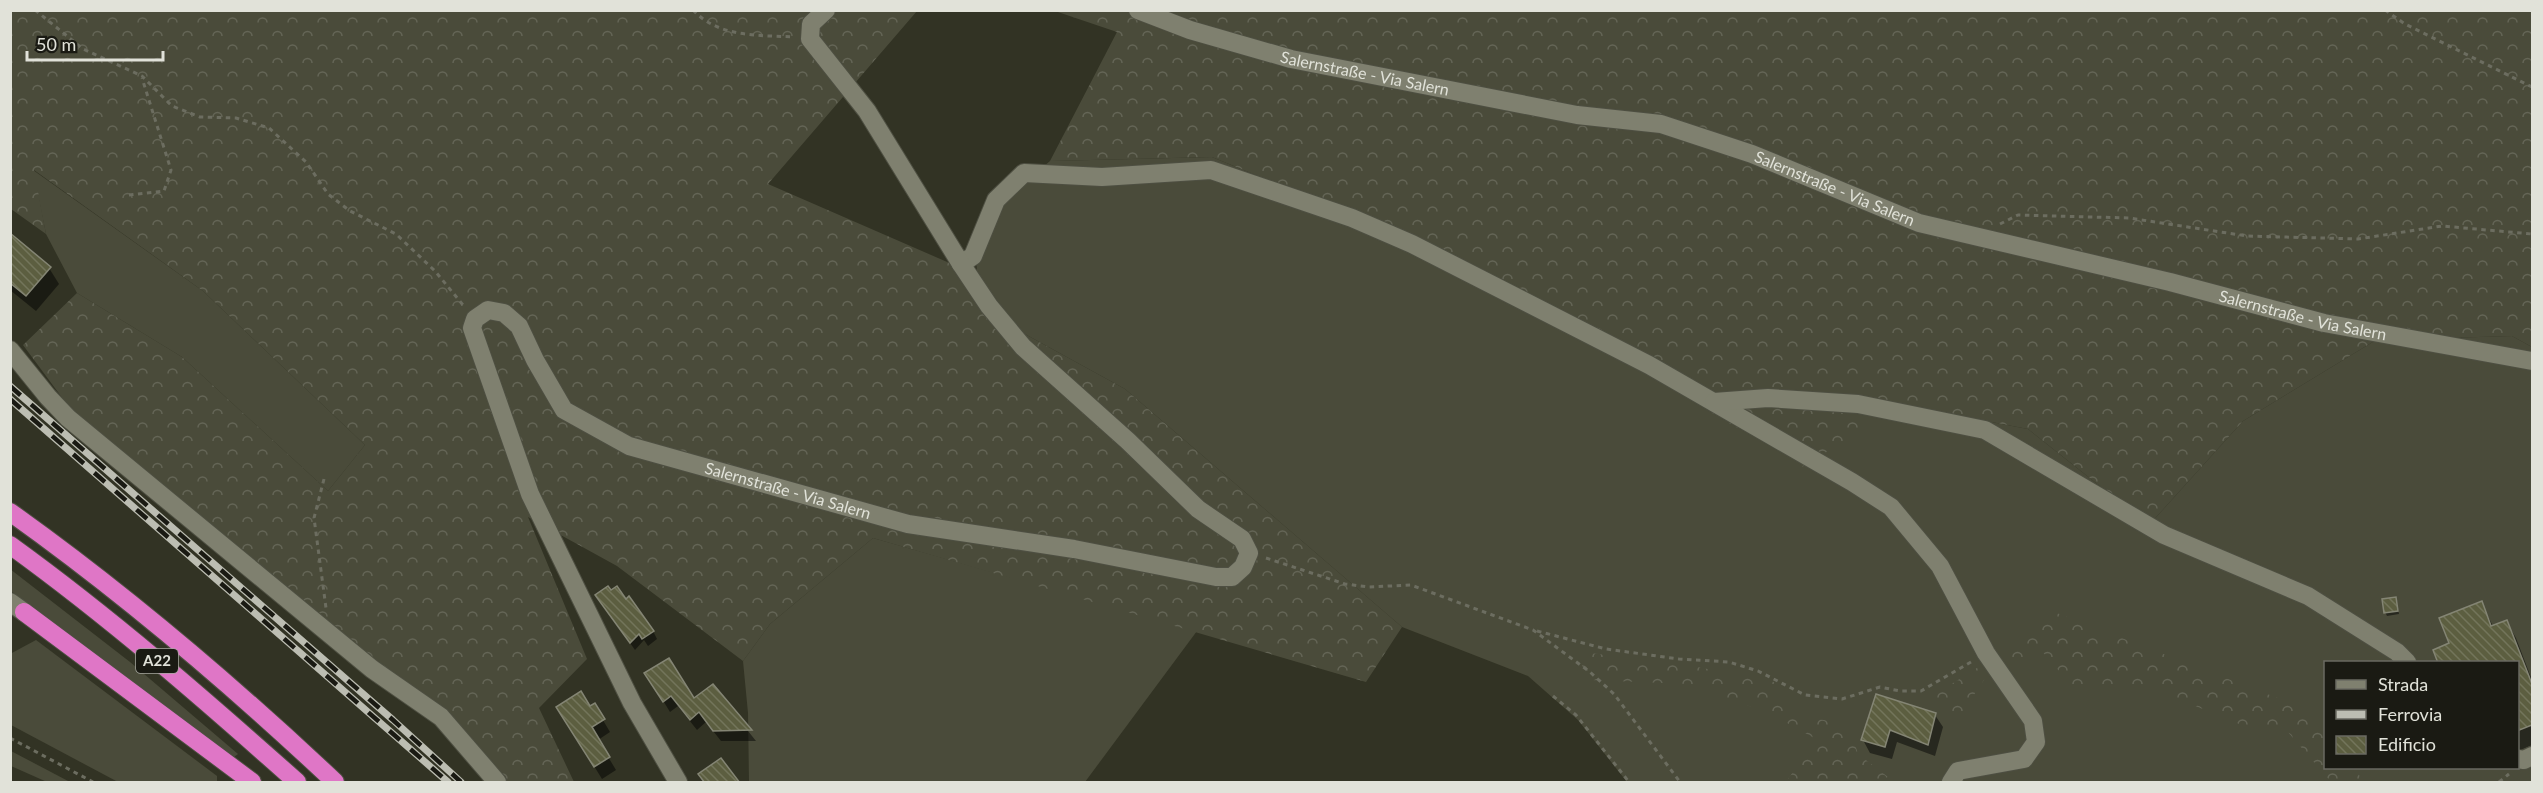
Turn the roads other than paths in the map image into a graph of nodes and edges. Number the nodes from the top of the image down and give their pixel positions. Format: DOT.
graph roads {
  1 [pos="826,10"];
  2 [pos="1138,10"];
  3 [pos="961,264"];
  4 [pos="10,350"];
  5 [pos="2532,361"];
  6 [pos="1714,402"];
  7 [pos="10,512"];
  8 [pos="10,545"];
  9 [pos="15,607"];
  10 [pos="2405,661"];
  11 [pos="252,783"];
  12 [pos="297,783"];
  13 [pos="335,783"];
  14 [pos="497,783"];
  15 [pos="678,783"];
  16 [pos="1951,783"];
  1 -- 3 [label="street"];
  2 -- 5 [label="street, Salernstraße - Via Salern"];
  3 -- 6 [label="street"];
  3 -- 15 [label="street, Salernstraße - Via Salern"];
  4 -- 14 [label="street"];
  6 -- 10 [label="street"];
  6 -- 16 [label="street"];
  7 -- 13 [label="highway, A22"];
  8 -- 12 [label="highway, A22"];
  9 -- 11 [label="highway"];
}
